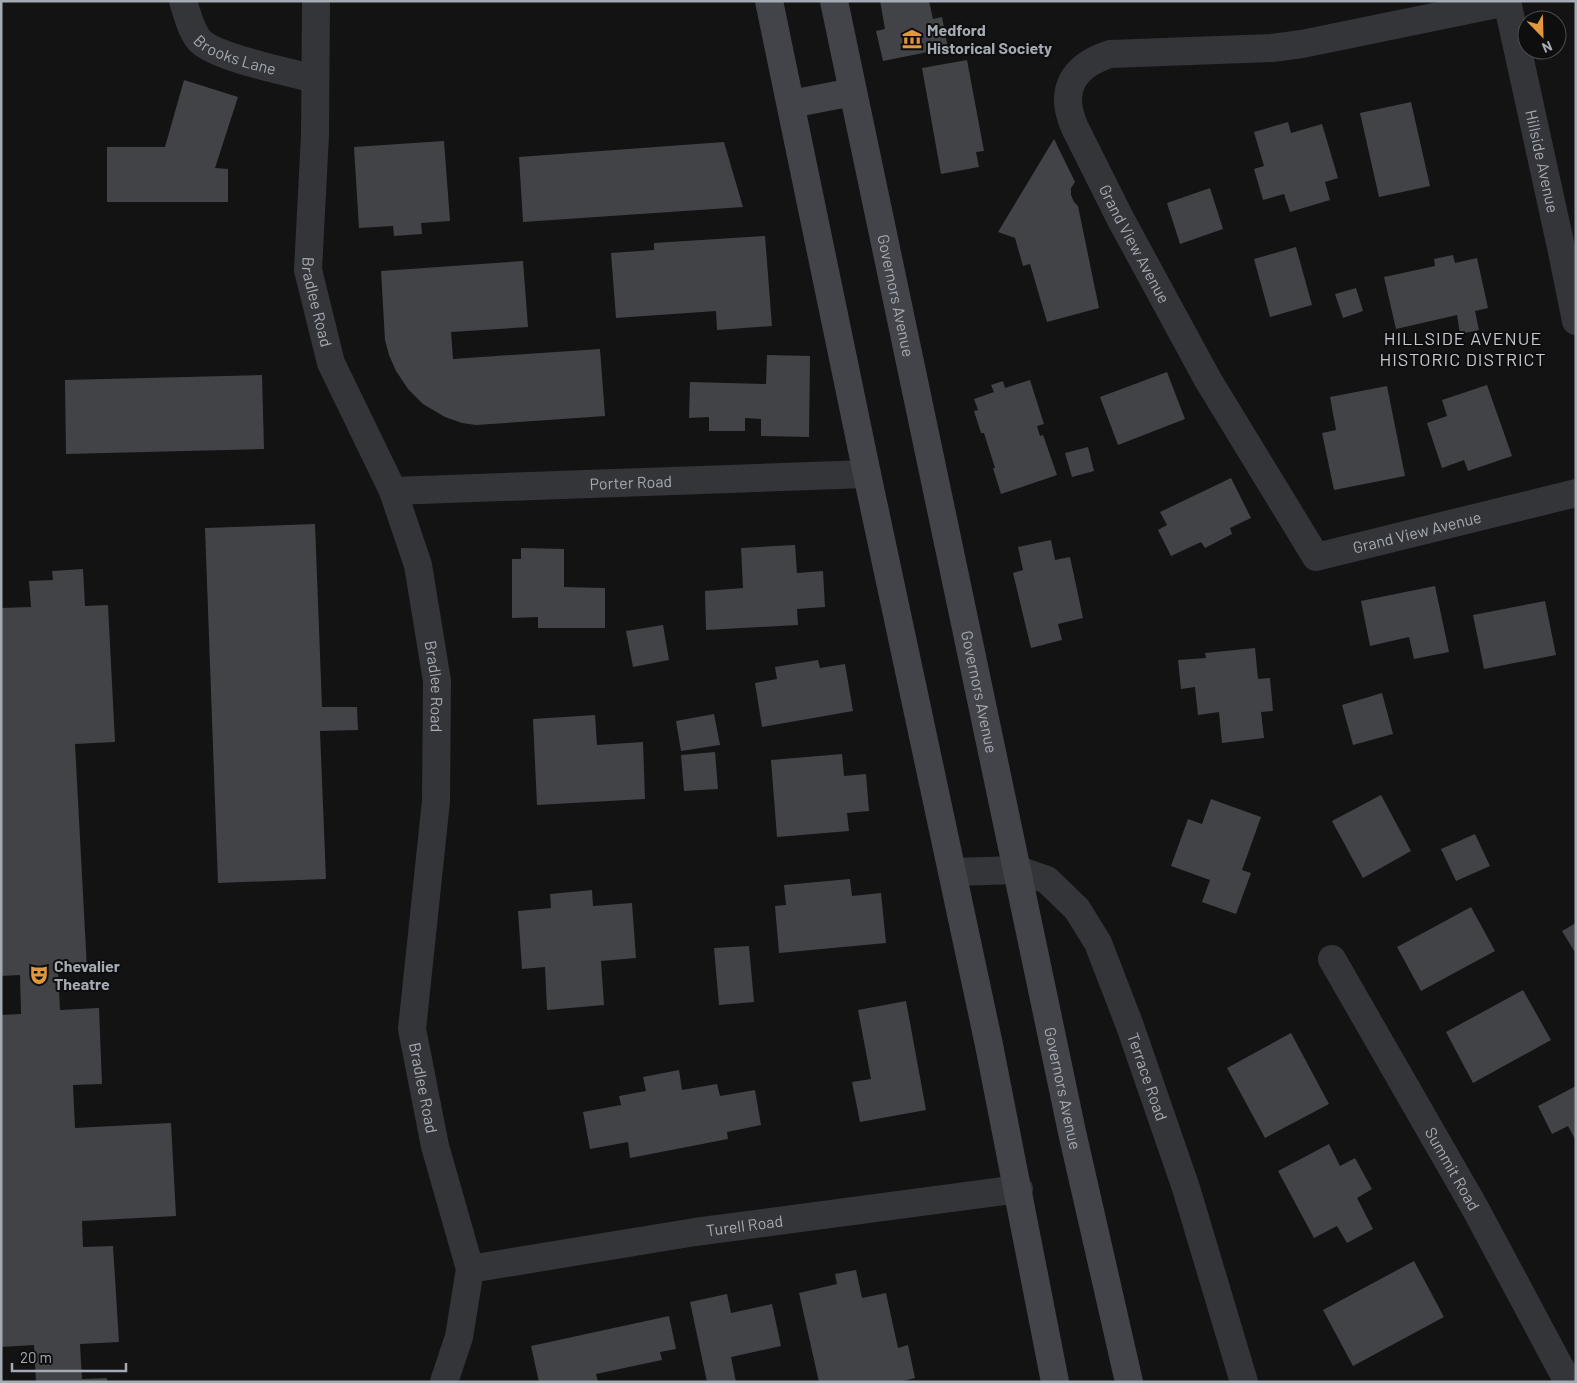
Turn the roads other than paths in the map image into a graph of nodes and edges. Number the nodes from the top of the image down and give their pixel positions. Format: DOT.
graph roads {
  1 [pos="183,1"];
  2 [pos="316,1"];
  3 [pos="769,1"];
  4 [pos="834,1"];
  5 [pos="1507,2"];
  6 [pos="315,79"];
  7 [pos="853,92"];
  8 [pos="791,104"];
  9 [pos="1576,321"];
  10 [pos="867,474"];
  11 [pos="393,491"];
  12 [pos="1576,493"];
  13 [pos="1018,870"];
  14 [pos="953,872"];
  15 [pos="1332,959"];
  16 [pos="1019,1189"];
  17 [pos="470,1269"];
  18 [pos="444,1382"];
  19 [pos="1055,1382"];
  20 [pos="1129,1382"];
  21 [pos="1244,1382"];
  22 [pos="1568,1382"];
  1 -- 6 [label="street, Brooks Lane"];
  2 -- 6 [label="street, Bradlee Road"];
  3 -- 8 [label="street"];
  4 -- 7 [label="street, Governors Avenue"];
  5 -- 9 [label="street, Hillside Avenue"];
  5 -- 12 [label="street, Grand View Avenue"];
  6 -- 11 [label="street, Bradlee Road"];
  7 -- 8 [label="street"];
  7 -- 13 [label="street, Governors Avenue"];
  8 -- 10 [label="street"];
  10 -- 11 [label="street, Porter Road"];
  10 -- 14 [label="street"];
  11 -- 17 [label="street, Bradlee Road"];
  13 -- 14 [label="street, Terrace Road"];
  13 -- 20 [label="street, Governors Avenue"];
  13 -- 21 [label="street, Terrace Road"];
  14 -- 16 [label="street"];
  15 -- 22 [label="street, Summit Road"];
  16 -- 17 [label="street, Turell Road"];
  16 -- 19 [label="street"];
  17 -- 18 [label="street, Bradlee Road"];
}
